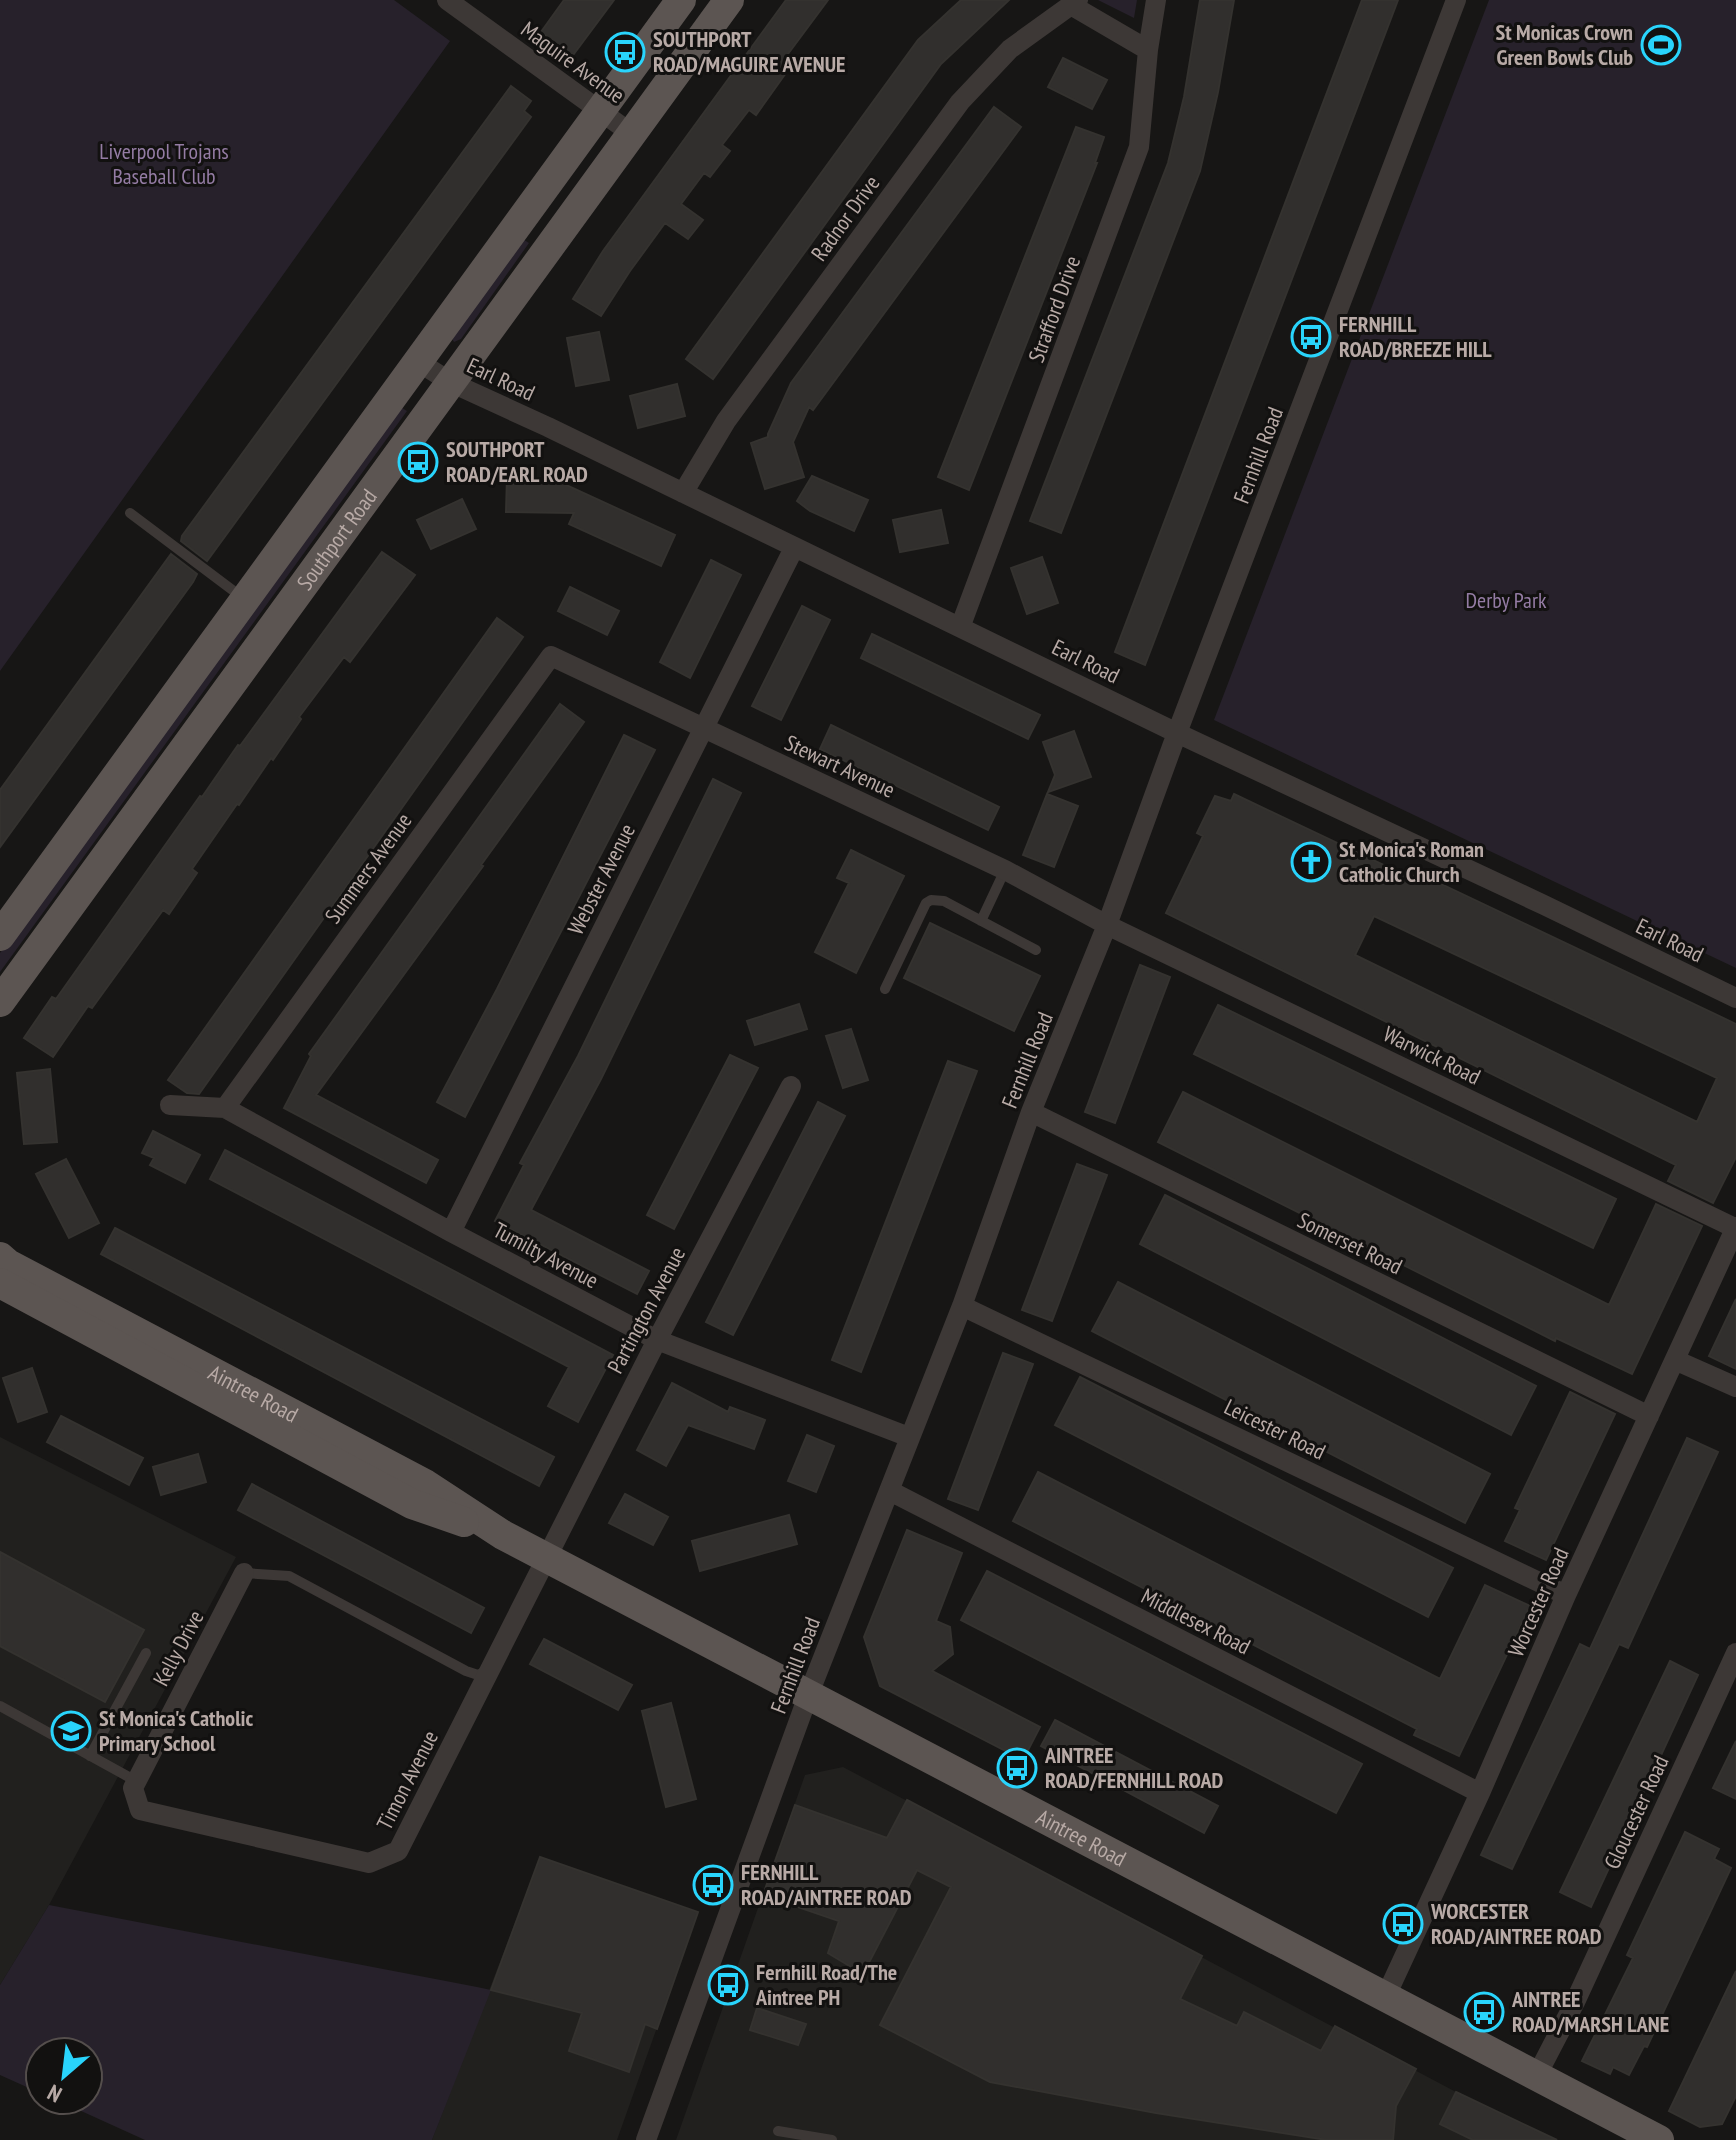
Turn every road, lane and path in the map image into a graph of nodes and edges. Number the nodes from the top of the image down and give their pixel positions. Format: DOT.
graph roads {
  1 [pos="447,0"];
  2 [pos="681,0"];
  3 [pos="729,0"];
  4 [pos="1156,0"];
  5 [pos="1456,0"];
  6 [pos="1075,3"];
  7 [pos="1148,50"];
  8 [pos="600,112"];
  9 [pos="632,134"];
  10 [pos="417,361"];
  11 [pos="452,383"];
  12 [pos="683,493"];
  13 [pos="130,513"];
  14 [pos="794,548"];
  15 [pos="244,599"];
  16 [pos="961,625"];
  17 [pos="551,656"];
  18 [pos="704,729"];
  19 [pos="1177,733"];
  20 [pos="1005,870"];
  21 [pos="981,921"];
  22 [pos="1107,925"];
  23 [pos="0,936"];
  24 [pos="1036,950"];
  25 [pos="885,989"];
  26 [pos="1736,998"];
  27 [pos="0,1002"];
  28 [pos="791,1086"];
  29 [pos="170,1105"];
  30 [pos="225,1108"];
  31 [pos="1031,1112"];
  32 [pos="1736,1227"];
  33 [pos="451,1232"];
  34 [pos="0,1257"];
  35 [pos="0,1283"];
  36 [pos="962,1306"];
  37 [pos="657,1340"];
  38 [pos="1675,1360"];
  39 [pos="1736,1387"];
  40 [pos="1649,1416"];
  41 [pos="909,1437"];
  42 [pos="890,1491"];
  43 [pos="503,1535"];
  44 [pos="546,1558"];
  45 [pos="244,1573"];
  46 [pos="1566,1595"];
  47 [pos="146,1653"];
  48 [pos="1736,1653"];
  49 [pos="490,1669"];
  50 [pos="808,1696"];
  51 [pos="0,1706"];
  52 [pos="90,1756"];
  53 [pos="134,1784"];
  54 [pos="1480,1793"];
  55 [pos="1385,1998"];
  56 [pos="1536,2077"];
  57 [pos="778,2131"];
  58 [pos="646,2140"];
  59 [pos="832,2140"];
  60 [pos="1659,2140"];
  1 -- 8 [label="street, Maguire Avenue"];
  2 -- 8 [label="main road, Southport Road"];
  3 -- 9 [label="main road, Southport Road"];
  4 -- 7 [label="street, Strafford Drive"];
  5 -- 19 [label="street, Fernhill Road"];
  6 -- 7 [label="street"];
  6 -- 12 [label="street, Radnor Drive"];
  7 -- 16 [label="street, Strafford Drive"];
  8 -- 9 [label="street, Maguire Avenue"];
  8 -- 10 [label="main road, Southport Road"];
  9 -- 11 [label="main road, Southport Road"];
  10 -- 11 [label="street, Earl Road"];
  10 -- 15 [label="main road, Southport Road"];
  11 -- 12 [label="street, Earl Road"];
  11 -- 27 [label="main road, Southport Road"];
  12 -- 14 [label="street, Earl Road"];
  13 -- 15 [label="lane"];
  14 -- 16 [label="street, Earl Road"];
  14 -- 18 [label="street, Webster Avenue"];
  15 -- 23 [label="main road, Southport Road"];
  16 -- 19 [label="street, Earl Road"];
  17 -- 18 [label="street, Stewart Avenue"];
  17 -- 30 [label="street, Summers Avenue"];
  18 -- 20 [label="street, Stewart Avenue"];
  18 -- 33 [label="street, Webster Avenue"];
  19 -- 22 [label="street, Fernhill Road"];
  19 -- 26 [label="street, Earl Road"];
  20 -- 21 [label="lane"];
  20 -- 22 [label="street, Stewart Avenue"];
  21 -- 24 [label="lane"];
  21 -- 25 [label="lane"];
  22 -- 31 [label="street, Fernhill Road"];
  22 -- 32 [label="street, Warwick Road"];
  28 -- 37 [label="street, Partington Avenue"];
  29 -- 30 [label="street, Tumilty Avenue"];
  30 -- 33 [label="street, Tumilty Avenue"];
  31 -- 36 [label="street, Fernhill Road"];
  31 -- 40 [label="street, Somerset Road"];
  32 -- 38 [label="street, Worcester Road"];
  33 -- 37 [label="street, Tumilty Avenue"];
  34 -- 43 [label="main road, Aintree Road"];
  35 -- 43 [label="main road, Aintree Road"];
  36 -- 41 [label="street, Fernhill Road"];
  36 -- 46 [label="street, Leicester Road"];
  37 -- 41 [label="street, Tumilty Avenue"];
  37 -- 44 [label="street, Partington Avenue"];
  38 -- 39 [label="street"];
  38 -- 40 [label="street, Worcester Road"];
  40 -- 46 [label="street, Worcester Road"];
  41 -- 42 [label="street, Fernhill Road"];
  42 -- 50 [label="street, Fernhill Road"];
  42 -- 54 [label="street, Middlesex Road"];
  43 -- 44 [label="main road, Aintree Road"];
  44 -- 49 [label="street, Timon Avenue"];
  44 -- 50 [label="main road, Aintree Road"];
  45 -- 49 [label="lane"];
  45 -- 53 [label="street, Kelly Drive"];
  46 -- 54 [label="street, Worcester Road"];
  47 -- 52 [label="lane"];
  48 -- 56 [label="street, Gloucester Road"];
  49 -- 53 [label="street, Timon Avenue"];
  50 -- 55 [label="main road, Aintree Road"];
  50 -- 58 [label="street, Fernhill Road"];
  51 -- 52 [label="lane"];
  52 -- 53 [label="lane"];
  54 -- 55 [label="street, Worcester Road"];
  55 -- 56 [label="main road, Aintree Road"];
  56 -- 60 [label="main road, Aintree Road"];
  57 -- 59 [label="lane"];
}
